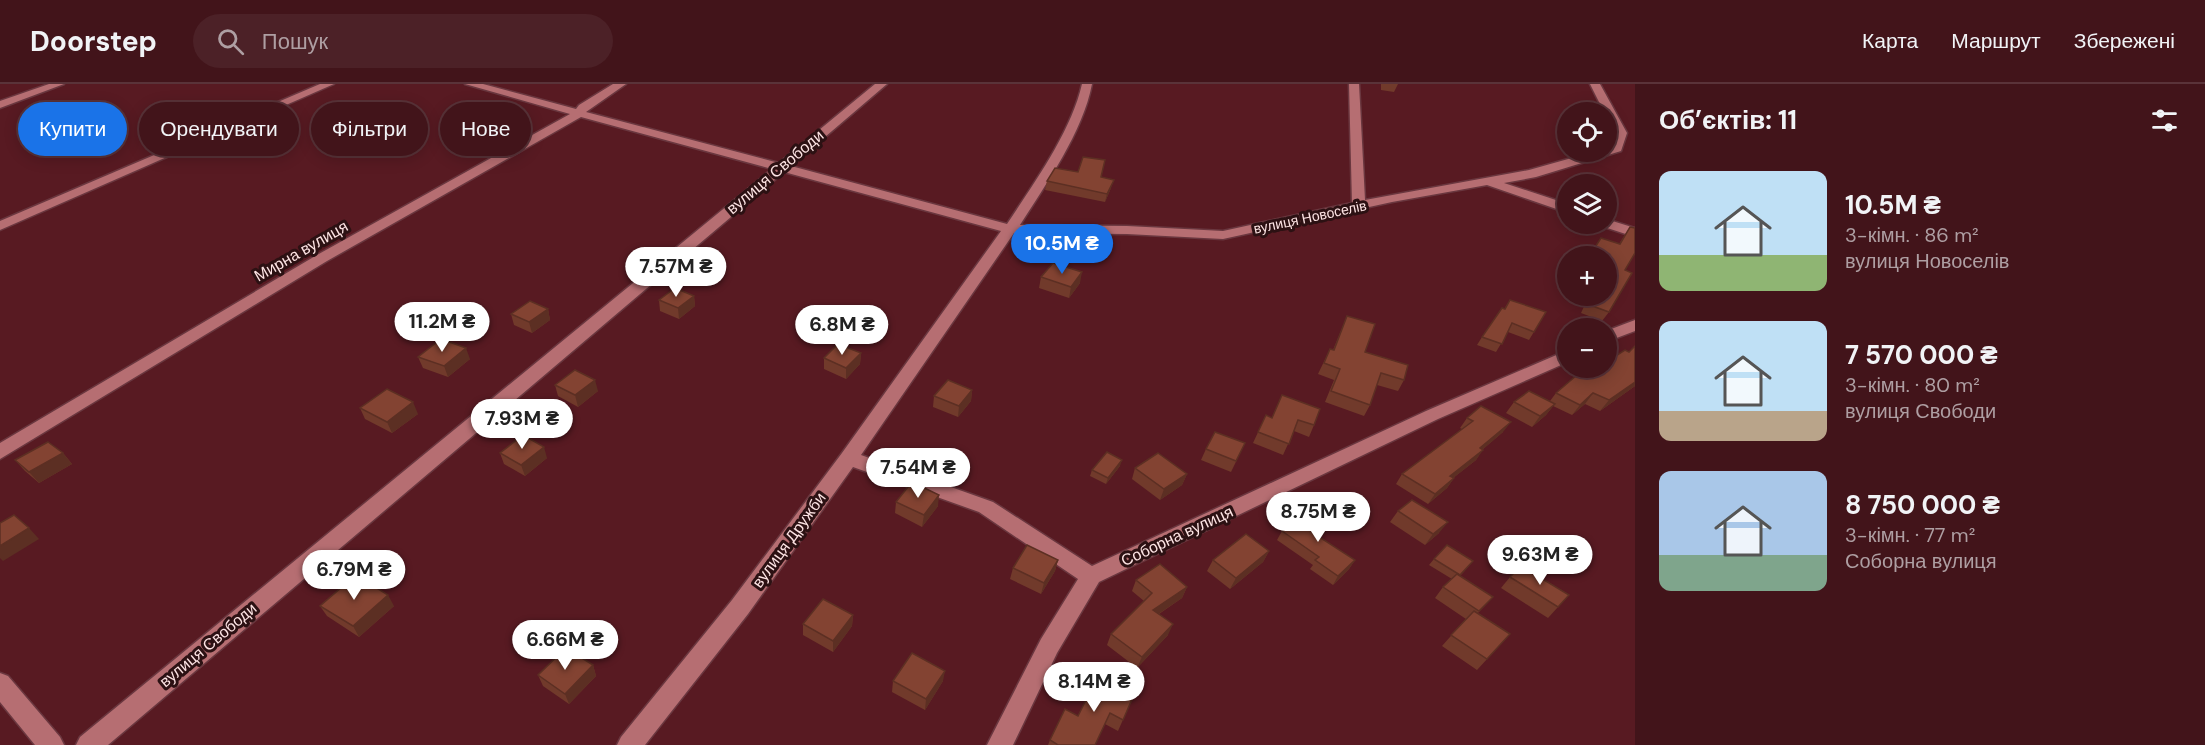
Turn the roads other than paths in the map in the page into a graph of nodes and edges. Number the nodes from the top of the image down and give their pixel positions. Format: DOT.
graph roads {
  1 [pos="58,84"];
  2 [pos="329,84"];
  3 [pos="470,84"];
  4 [pos="621,84"];
  5 [pos="882,84"];
  6 [pos="1087,84"];
  7 [pos="1354,84"];
  8 [pos="1595,84"];
  9 [pos="1604,102"];
  10 [pos="0,105"];
  11 [pos="579,114"];
  12 [pos="1617,126"];
  13 [pos="1617,148"];
  14 [pos="1570,162"];
  15 [pos="780,168"];
  16 [pos="1488,181"];
  17 [pos="1557,205"];
  18 [pos="1359,207"];
  19 [pos="0,226"];
  20 [pos="1617,227"];
  21 [pos="1010,229"];
  22 [pos="1635,233"];
  23 [pos="1635,325"];
  24 [pos="1617,333"];
  25 [pos="1557,360"];
  26 [pos="0,452"];
  27 [pos="849,458"];
  28 [pos="1091,576"];
  29 [pos="0,684"];
  30 [pos="51,745"];
  31 [pos="89,745"];
  32 [pos="630,745"];
  33 [pos="1000,745"];
  1 -- 10 [label="street"];
  2 -- 19 [label="street"];
  3 -- 11 [label="street, вулиця Новоселів"];
  4 -- 11 [label="street, Мирна вулиця"];
  5 -- 15 [label="street, вулиця Свободи"];
  6 -- 21 [label="street, вулиця Дружби"];
  7 -- 18 [label="street"];
  8 -- 9 [label="street, вулиця Новоселів"];
  11 -- 15 [label="street, вулиця Новоселів"];
  11 -- 26 [label="street, Мирна вулиця"];
  12 -- 13 [label="street, вулиця Новоселів"];
  14 -- 16 [label="street, вулиця Новоселів"];
  15 -- 21 [label="street, вулиця Новоселів"];
  15 -- 31 [label="street, вулиця Свободи"];
  16 -- 17 [label="street"];
  16 -- 18 [label="street, вулиця Новоселів"];
  18 -- 21 [label="street, вулиця Новоселів"];
  20 -- 22 [label="street"];
  21 -- 27 [label="street, вулиця Дружби"];
  23 -- 24 [label="street"];
  25 -- 28 [label="street, Соборна вулиця"];
  27 -- 28 [label="street"];
  27 -- 32 [label="street, вулиця Дружби"];
  28 -- 33 [label="street"];
  29 -- 30 [label="street"];
}
